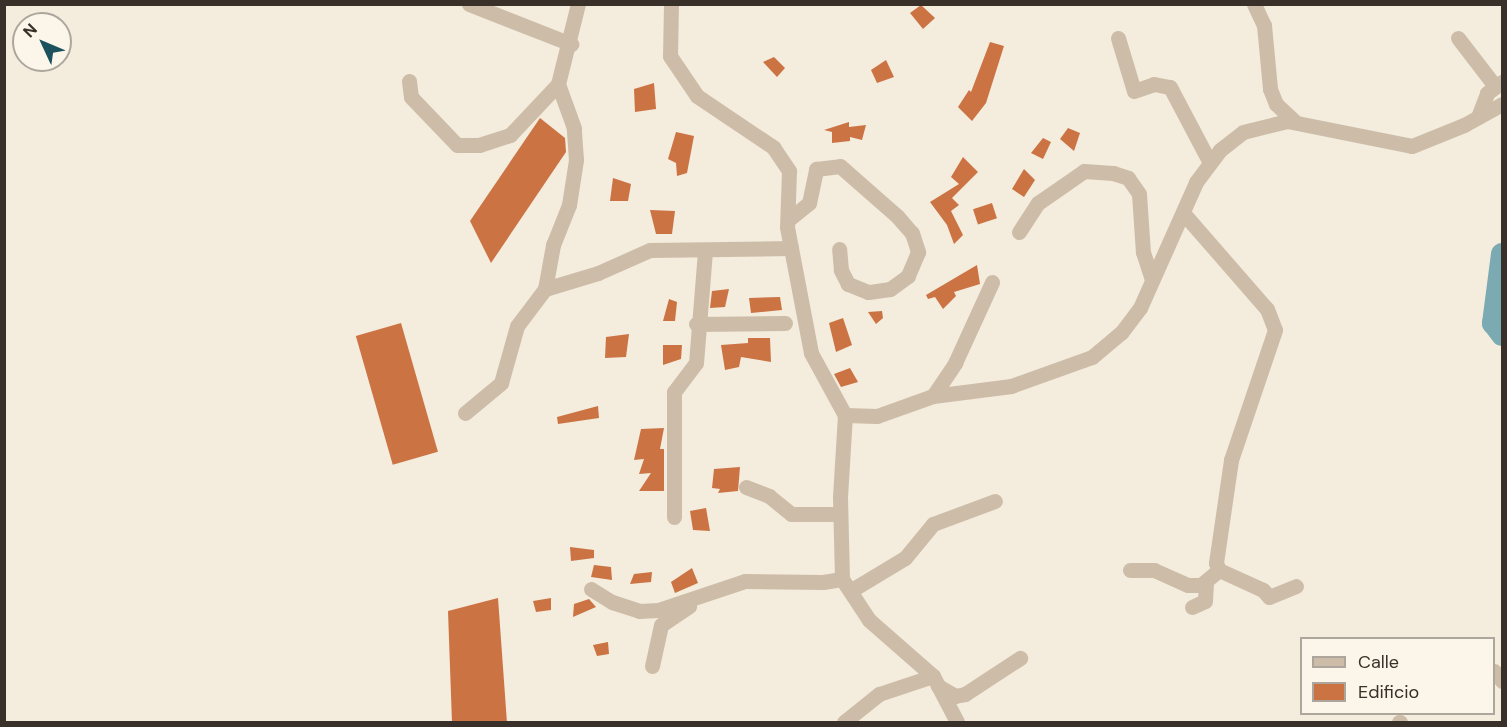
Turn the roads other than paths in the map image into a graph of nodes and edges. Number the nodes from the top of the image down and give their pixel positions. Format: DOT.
graph roads {
  1 [pos="470,4"];
  2 [pos="578,4"];
  3 [pos="671,4"];
  4 [pos="1254,4"];
  5 [pos="1118,38"];
  6 [pos="1458,38"];
  7 [pos="571,44"];
  8 [pos="409,81"];
  9 [pos="558,84"];
  10 [pos="1499,84"];
  11 [pos="1503,104"];
  12 [pos="1478,117"];
  13 [pos="1295,122"];
  14 [pos="1210,164"];
  15 [pos="1184,214"];
  16 [pos="788,220"];
  17 [pos="1018,232"];
  18 [pos="791,248"];
  19 [pos="839,249"];
  20 [pos="705,250"];
  21 [pos="1152,280"];
  22 [pos="992,282"];
  23 [pos="544,289"];
  24 [pos="784,323"];
  25 [pos="696,324"];
  26 [pos="933,396"];
  27 [pos="465,413"];
  28 [pos="845,415"];
  29 [pos="746,487"];
  30 [pos="995,501"];
  31 [pos="840,514"];
  32 [pos="674,518"];
  33 [pos="1130,570"];
  34 [pos="1220,570"];
  35 [pos="1206,581"];
  36 [pos="846,585"];
  37 [pos="1296,586"];
  38 [pos="591,589"];
  39 [pos="714,591"];
  40 [pos="1192,608"];
  41 [pos="1020,658"];
  42 [pos="652,666"];
  43 [pos="935,681"];
  44 [pos="844,723"];
  45 [pos="957,723"];
  1 -- 7 [label="street"];
  2 -- 7 [label="street"];
  3 -- 16 [label="street"];
  4 -- 13 [label="street"];
  5 -- 14 [label="street"];
  6 -- 10 [label="street"];
  7 -- 9 [label="street"];
  8 -- 9 [label="street"];
  9 -- 23 [label="street"];
  10 -- 12 [label="street"];
  11 -- 12 [label="street"];
  12 -- 13 [label="street"];
  13 -- 14 [label="street"];
  14 -- 15 [label="street"];
  15 -- 21 [label="street"];
  15 -- 34 [label="street"];
  16 -- 18 [label="street"];
  16 -- 19 [label="street"];
  17 -- 21 [label="street"];
  18 -- 20 [label="street"];
  18 -- 28 [label="street"];
  20 -- 23 [label="street"];
  20 -- 25 [label="street"];
  21 -- 26 [label="street"];
  22 -- 26 [label="street"];
  23 -- 27 [label="street"];
  24 -- 25 [label="street"];
  25 -- 32 [label="street"];
  26 -- 28 [label="street"];
  28 -- 31 [label="street"];
  29 -- 31 [label="street"];
  30 -- 36 [label="street"];
  31 -- 36 [label="street"];
  33 -- 35 [label="street"];
  34 -- 35 [label="street"];
  34 -- 37 [label="street"];
  35 -- 40 [label="street"];
  36 -- 39 [label="street"];
  36 -- 43 [label="street"];
  38 -- 39 [label="street"];
  39 -- 42 [label="street"];
  41 -- 43 [label="street"];
  43 -- 44 [label="street"];
  43 -- 45 [label="street"];
}
